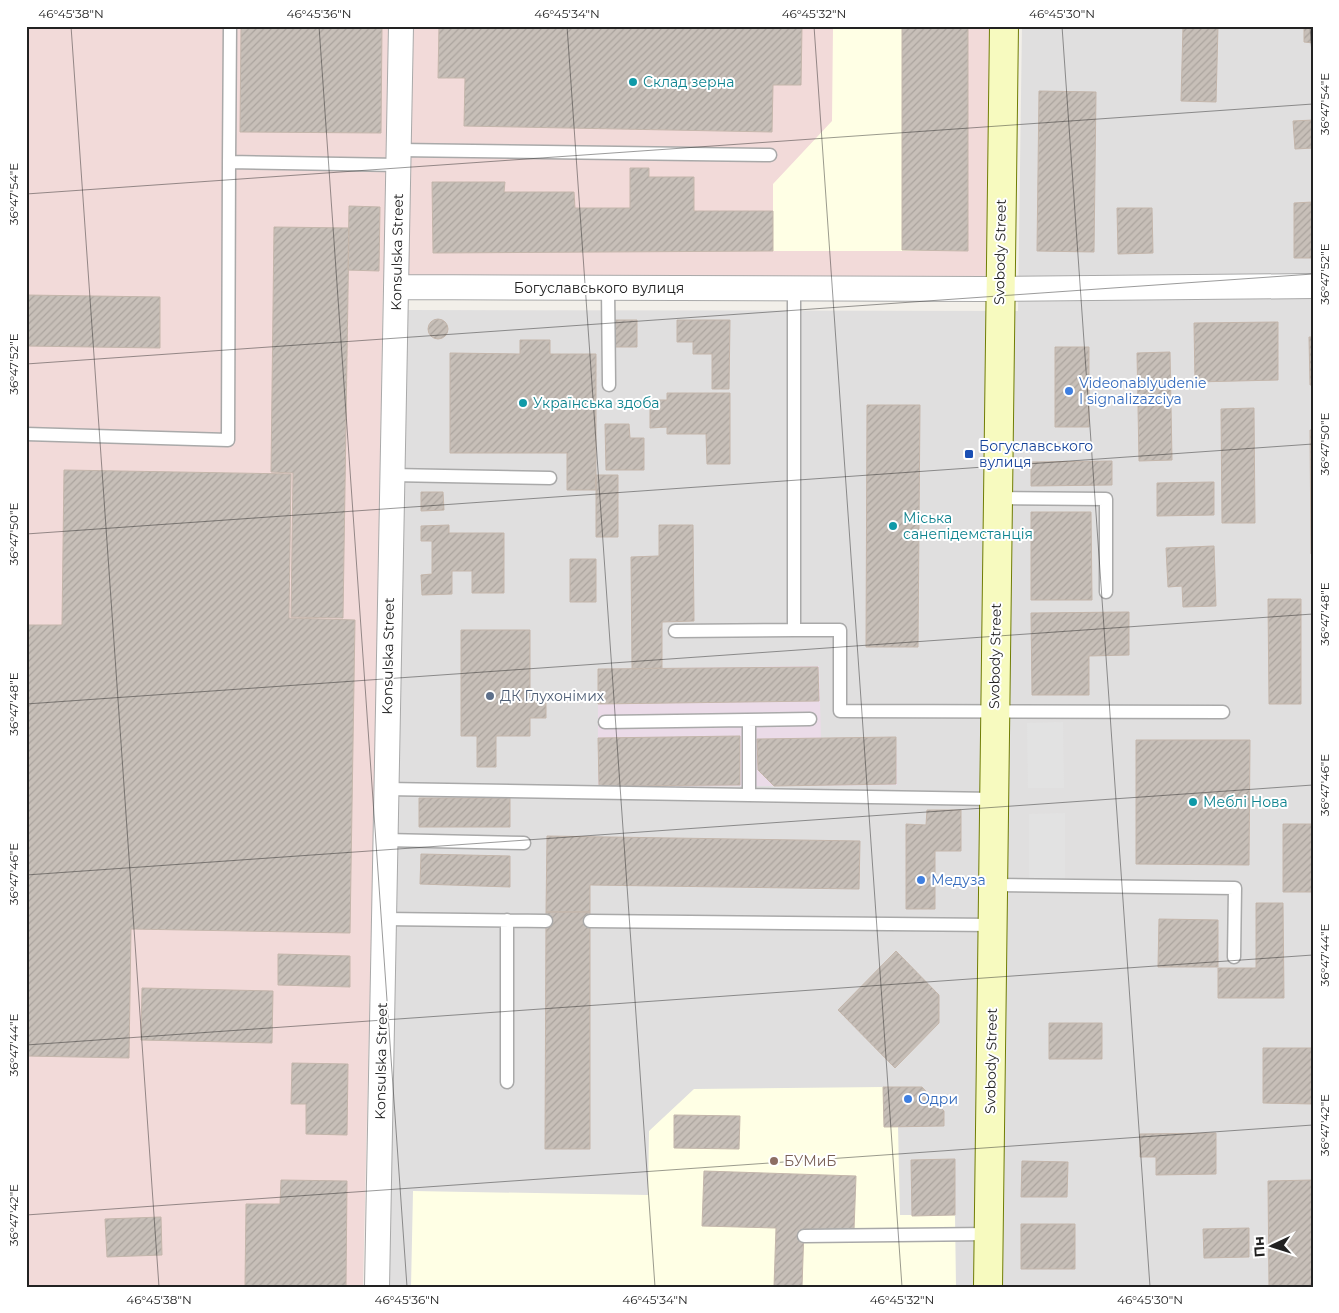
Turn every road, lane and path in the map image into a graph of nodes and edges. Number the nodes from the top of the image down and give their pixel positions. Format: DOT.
graph roads {
  1 [pos="230,26"];
  2 [pos="401,26"];
  3 [pos="1004,26"];
  4 [pos="770,155"];
  5 [pos="399,158"];
  6 [pos="228,162"];
  7 [pos="1313,286"];
  8 [pos="396,287"];
  9 [pos="608,288"];
  10 [pos="794,288"];
  11 [pos="1000,289"];
  12 [pos="609,385"];
  13 [pos="26,434"];
  14 [pos="392,475"];
  15 [pos="550,478"];
  16 [pos="997,498"];
  17 [pos="1106,592"];
  18 [pos="794,630"];
  19 [pos="675,631"];
  20 [pos="995,712"];
  21 [pos="1223,712"];
  22 [pos="810,719"];
  23 [pos="749,720"];
  24 [pos="605,722"];
  25 [pos="386,789"];
  26 [pos="749,795"];
  27 [pos="994,799"];
  28 [pos="385,840"];
  29 [pos="524,842"];
  30 [pos="992,885"];
  31 [pos="383,919"];
  32 [pos="507,920"];
  33 [pos="546,921"];
  34 [pos="590,921"];
  35 [pos="992,925"];
  36 [pos="1234,957"];
  37 [pos="507,1082"];
  38 [pos="988,1234"];
  39 [pos="804,1236"];
  40 [pos="377,1287"];
  41 [pos="988,1287"];
  1 -- 6 [label="lane"];
  2 -- 5 [label="street, Konsulska Street"];
  3 -- 11 [label="main road, Svobody Street"];
  4 -- 5 [label="lane"];
  5 -- 6 [label="lane"];
  5 -- 8 [label="street, Konsulska Street"];
  6 -- 13 [label="lane"];
  7 -- 11 [label="street, Богуславського вулиця"];
  8 -- 9 [label="street, Богуславського вулиця"];
  8 -- 14 [label="street, Konsulska Street"];
  9 -- 10 [label="street, Богуславського вулиця"];
  9 -- 12 [label="lane"];
  10 -- 11 [label="street, Богуславського вулиця"];
  10 -- 18 [label="lane"];
  11 -- 16 [label="main road, Svobody Street"];
  14 -- 15 [label="lane"];
  14 -- 25 [label="street, Konsulska Street"];
  16 -- 17 [label="lane"];
  16 -- 20 [label="main road, Svobody Street"];
  18 -- 19 [label="lane"];
  18 -- 20 [label="lane"];
  20 -- 21 [label="lane"];
  20 -- 27 [label="main road, Svobody Street"];
  22 -- 23 [label="lane"];
  23 -- 24 [label="lane"];
  23 -- 26 [label="lane"];
  25 -- 26 [label="lane"];
  25 -- 28 [label="street, Konsulska Street"];
  26 -- 27 [label="lane"];
  27 -- 30 [label="main road, Svobody Street"];
  28 -- 29 [label="lane"];
  28 -- 31 [label="street, Konsulska Street"];
  30 -- 35 [label="main road, Svobody Street"];
  30 -- 36 [label="lane"];
  31 -- 32 [label="lane"];
  31 -- 40 [label="street, Konsulska Street"];
  32 -- 33 [label="lane"];
  32 -- 37 [label="lane"];
  34 -- 35 [label="lane"];
  35 -- 38 [label="main road, Svobody Street"];
  38 -- 39 [label="lane"];
  38 -- 41 [label="main road, Svobody Street"];
}
